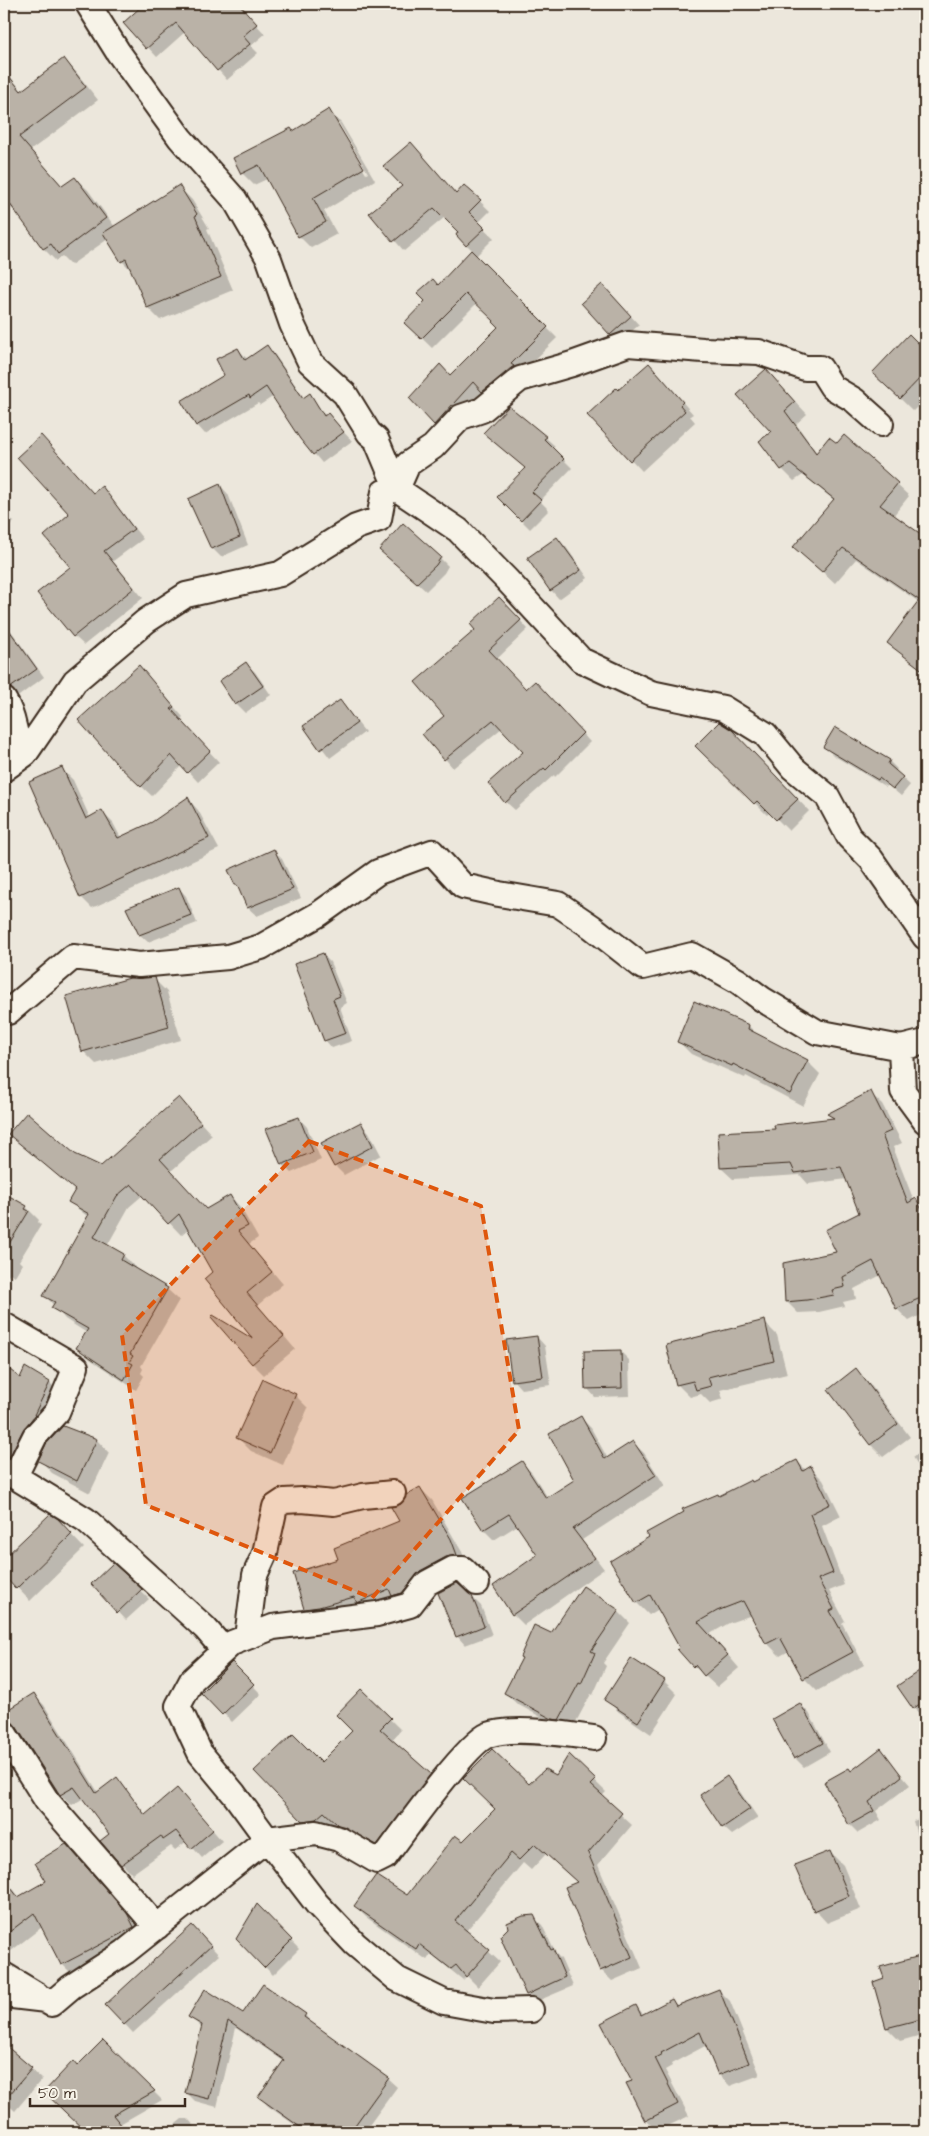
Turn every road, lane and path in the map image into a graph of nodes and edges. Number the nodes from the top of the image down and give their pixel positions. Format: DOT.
graph roads {
  1 [pos="88,4"];
  2 [pos="881,424"];
  3 [pos="397,489"];
  4 [pos="4,700"];
  5 [pos="25,754"];
  6 [pos="4,769"];
  7 [pos="925,937"];
  8 [pos="4,1012"];
  9 [pos="925,1042"];
  10 [pos="901,1048"];
  11 [pos="925,1121"];
  12 [pos="4,1325"];
  13 [pos="9,1473"];
  14 [pos="393,1493"];
  15 [pos="477,1583"];
  16 [pos="247,1637"];
  17 [pos="224,1650"];
  18 [pos="4,1733"];
  19 [pos="594,1738"];
  20 [pos="267,1839"];
  21 [pos="157,1927"];
  22 [pos="4,1975"];
  23 [pos="4,1994"];
  24 [pos="46,2000"];
  25 [pos="531,2010"];
  1 -- 3 [label="street"];
  2 -- 3 [label="street"];
  3 -- 5 [label="street"];
  3 -- 7 [label="street"];
  4 -- 5 [label="street"];
  5 -- 6 [label="street"];
  8 -- 10 [label="street"];
  9 -- 10 [label="street"];
  10 -- 11 [label="street"];
  12 -- 13 [label="street"];
  13 -- 17 [label="street"];
  14 -- 16 [label="street"];
  15 -- 16 [label="street"];
  16 -- 17 [label="street"];
  17 -- 20 [label="street"];
  18 -- 21 [label="street"];
  19 -- 20 [label="street"];
  20 -- 21 [label="street"];
  20 -- 25 [label="street"];
  21 -- 24 [label="street"];
  22 -- 24 [label="street"];
  23 -- 24 [label="street"];
}
